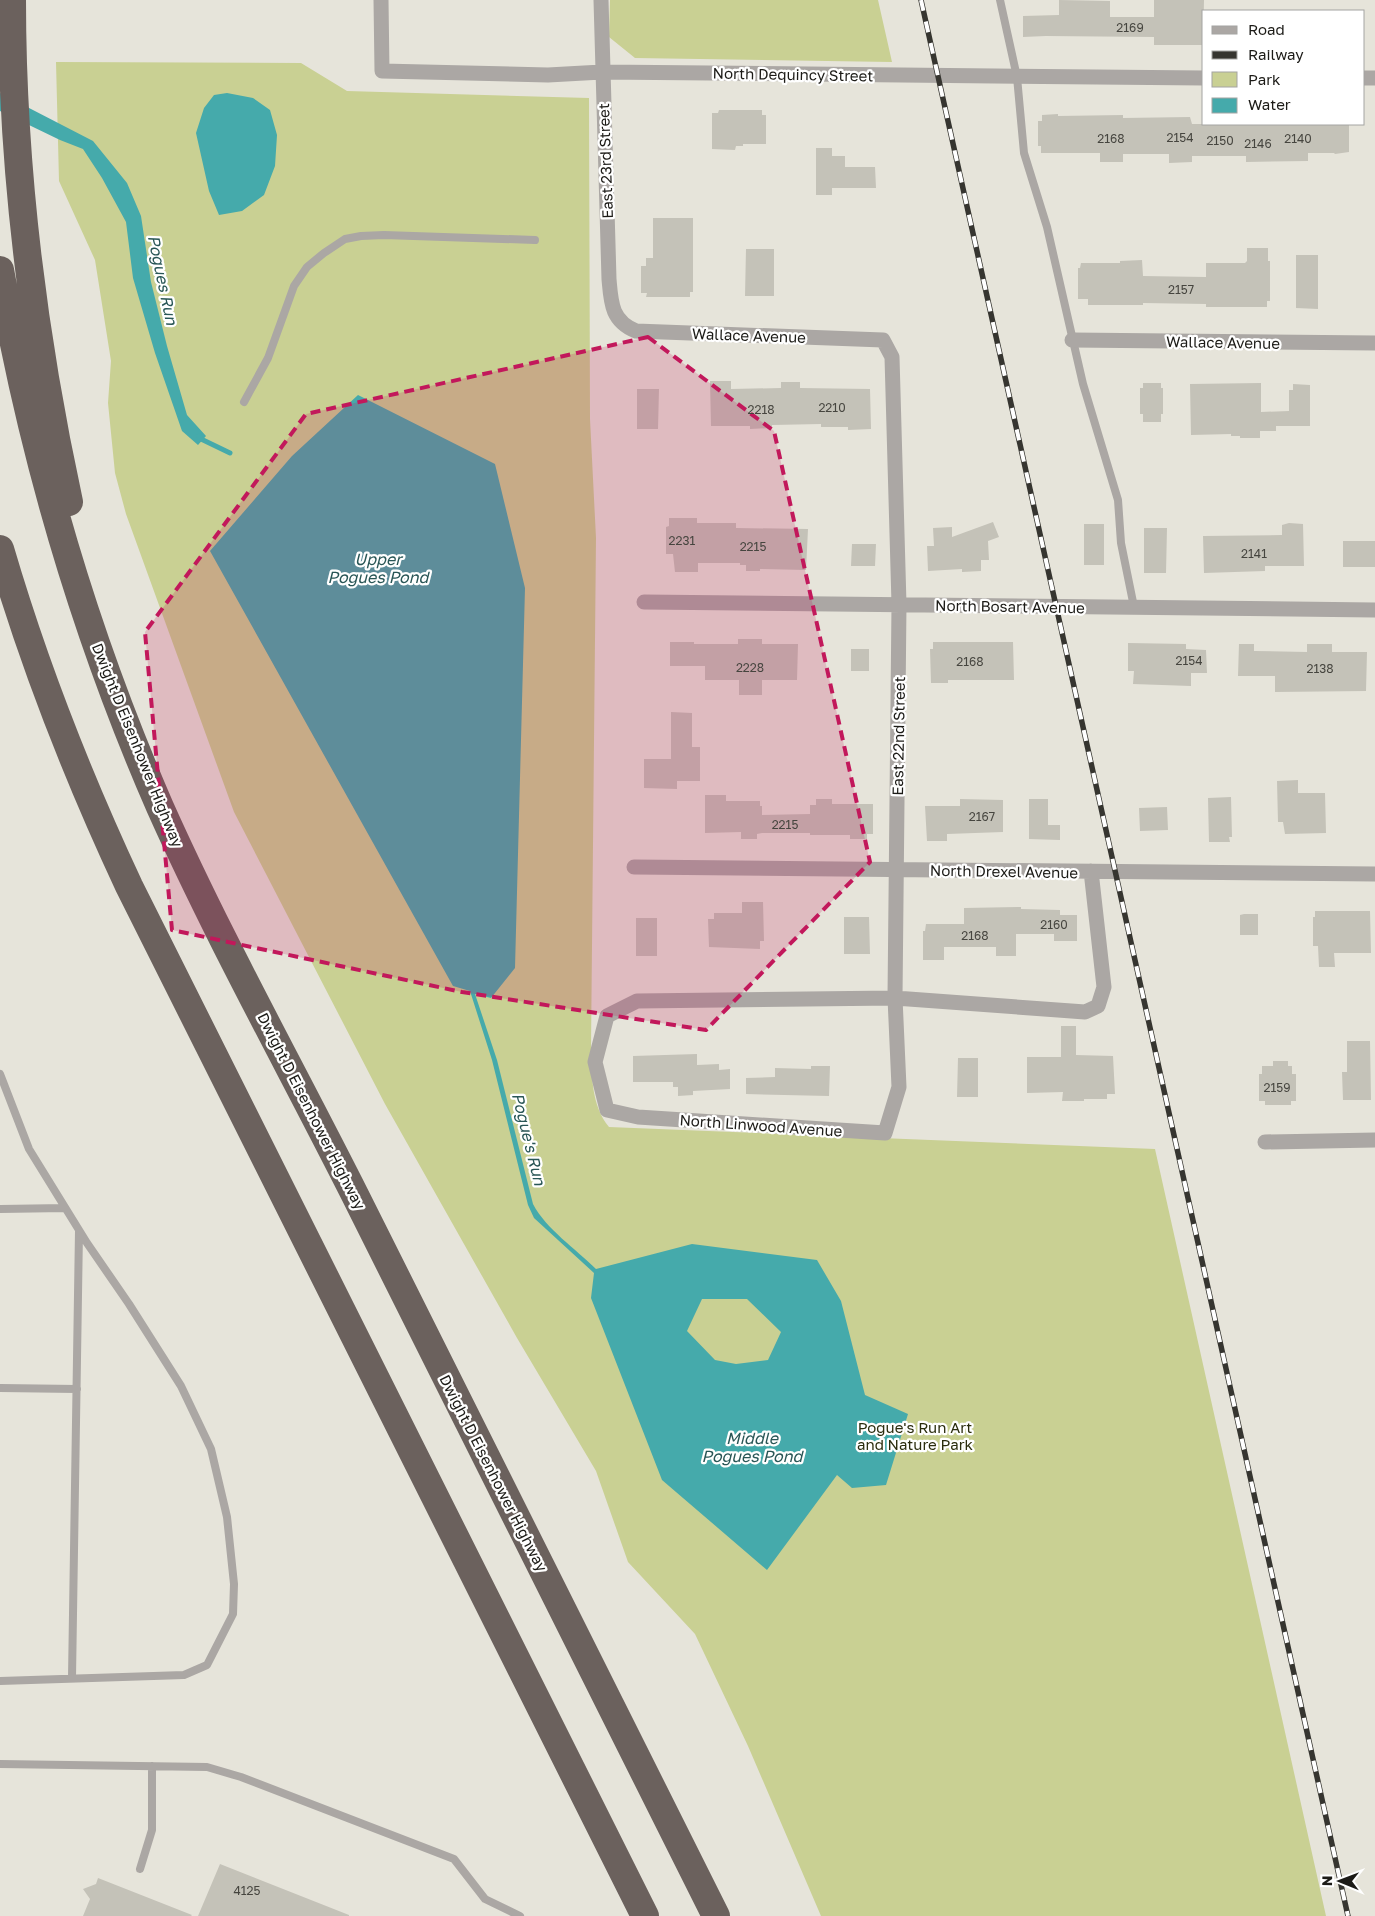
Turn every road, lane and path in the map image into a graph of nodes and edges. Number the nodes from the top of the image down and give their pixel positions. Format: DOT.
graph roads {
  1 [pos="12,0"];
  2 [pos="381,0"];
  3 [pos="601,0"];
  4 [pos="1000,0"];
  5 [pos="602,72"];
  6 [pos="1017,77"];
  7 [pos="1202,78"];
  8 [pos="535,240"];
  9 [pos="0,270"];
  10 [pos="618,319"];
  11 [pos="883,340"];
  12 [pos="1072,340"];
  13 [pos="1375,343"];
  14 [pos="244,402"];
  15 [pos="0,549"];
  16 [pos="644,602"];
  17 [pos="899,604"];
  18 [pos="1134,607"];
  19 [pos="1375,610"];
  20 [pos="103,663"];
  21 [pos="634,867"];
  22 [pos="896,870"];
  23 [pos="1091,871"];
  24 [pos="1375,874"];
  25 [pos="895,998"];
  26 [pos="0,1074"];
  27 [pos="885,1133"];
  28 [pos="1375,1140"];
  29 [pos="1265,1142"];
  30 [pos="65,1208"];
  31 [pos="0,1209"];
  32 [pos="79,1231"];
  33 [pos="0,1388"];
  34 [pos="76,1389"];
  35 [pos="72,1678"];
  36 [pos="0,1681"];
  37 [pos="0,1764"];
  38 [pos="152,1766"];
  39 [pos="140,1869"];
  40 [pos="520,1916"];
  41 [pos="645,1916"];
  42 [pos="716,1916"];
  1 -- 20 [label="highway"];
  2 -- 5 [label="street, North Dequincy Street"];
  3 -- 5 [label="street, East 23rd Street"];
  4 -- 6 [label="lane"];
  5 -- 6 [label="street, North Dequincy Street"];
  5 -- 10 [label="street, East 23rd Street"];
  6 -- 7 [label="street, North Dequincy Street"];
  6 -- 12 [label="lane"];
  8 -- 14 [label="lane"];
  9 -- 20 [label="highway, Dwight D Eisenhower Highway"];
  10 -- 11 [label="street, Wallace Avenue"];
  11 -- 17 [label="street, East 22nd Street"];
  12 -- 13 [label="street, Wallace Avenue"];
  12 -- 18 [label="lane"];
  15 -- 41 [label="highway"];
  16 -- 17 [label="street, North Bosart Avenue"];
  17 -- 18 [label="street, North Bosart Avenue"];
  17 -- 22 [label="street, East 22nd Street"];
  18 -- 19 [label="street, North Bosart Avenue"];
  20 -- 42 [label="highway, Dwight D Eisenhower Highway"];
  21 -- 22 [label="street, North Drexel Avenue"];
  22 -- 23 [label="street, North Drexel Avenue"];
  22 -- 25 [label="street, East 22nd Street"];
  23 -- 24 [label="street, North Drexel Avenue"];
  23 -- 25 [label="street"];
  25 -- 27 [label="street, East 22nd Street"];
  25 -- 27 [label="street, North Linwood Avenue"];
  26 -- 30 [label="lane"];
  28 -- 29 [label="street"];
  30 -- 31 [label="lane"];
  30 -- 32 [label="lane"];
  32 -- 34 [label="lane"];
  32 -- 35 [label="lane"];
  33 -- 34 [label="lane"];
  34 -- 35 [label="lane"];
  35 -- 36 [label="lane"];
  37 -- 38 [label="lane"];
  38 -- 39 [label="lane"];
  38 -- 40 [label="lane"];
}
